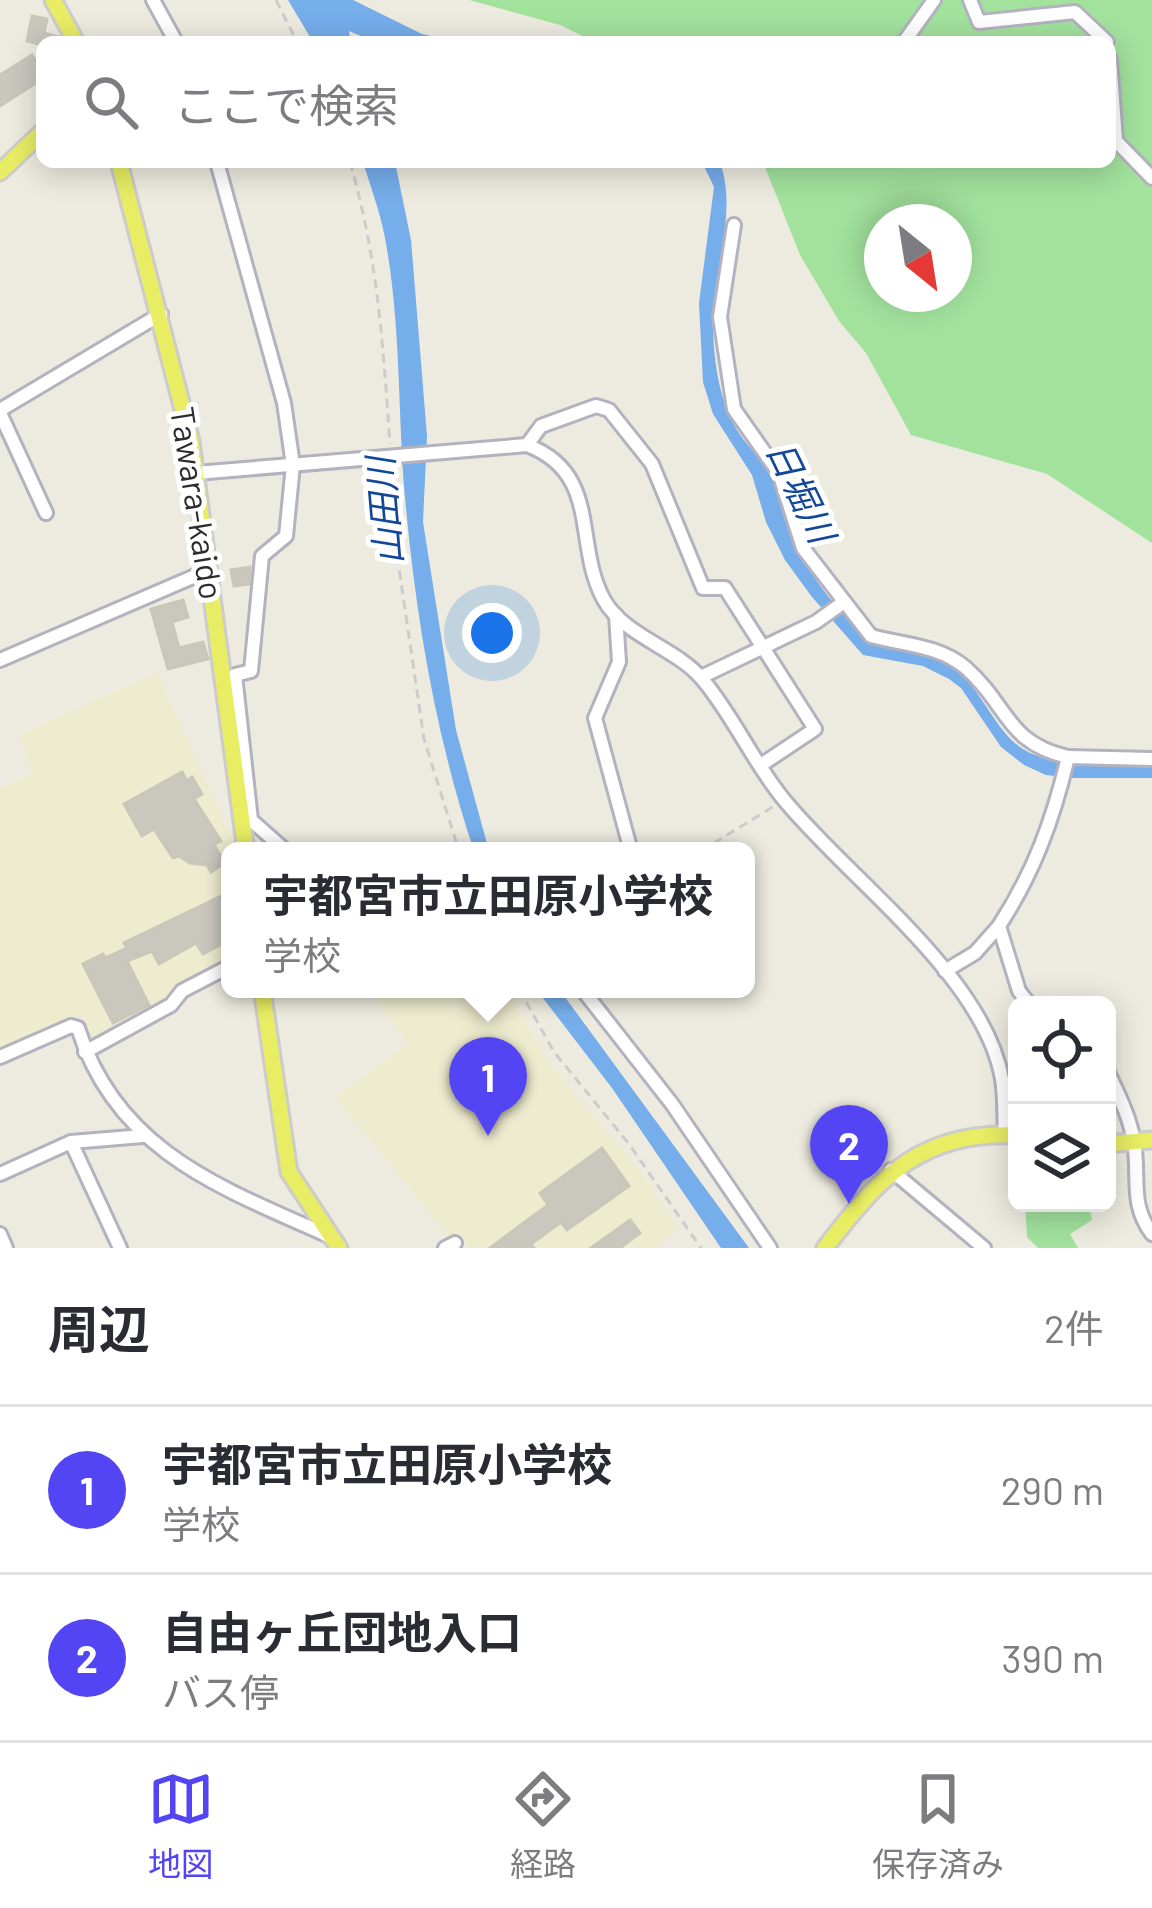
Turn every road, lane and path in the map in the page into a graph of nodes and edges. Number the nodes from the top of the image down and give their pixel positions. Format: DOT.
graph roads {
  1 [pos="53,0"];
  2 [pos="152,0"];
  3 [pos="276,0"];
  4 [pos="934,0"];
  5 [pos="970,0"];
  6 [pos="73,36"];
  7 [pos="173,36"];
  8 [pos="294,36"];
  9 [pos="908,36"];
  10 [pos="1101,36"];
  11 [pos="36,138"];
  12 [pos="1116,141"];
  13 [pos="121,168"];
  14 [pos="219,168"];
  15 [pos="352,168"];
  16 [pos="0,172"];
  17 [pos="1152,178"];
  18 [pos="734,225"];
  19 [pos="161,314"];
  20 [pos="0,411"];
  21 [pos="527,445"];
  22 [pos="390,457"];
  23 [pos="293,465"];
  24 [pos="196,473"];
  25 [pos="46,513"];
  26 [pos="209,570"];
  27 [pos="844,602"];
  28 [pos="616,615"];
  29 [pos="760,648"];
  30 [pos="0,660"];
  31 [pos="701,676"];
  32 [pos="1068,757"];
  33 [pos="1152,759"];
  34 [pos="761,765"];
  35 [pos="784,800"];
  36 [pos="245,842"];
  37 [pos="276,842"];
  38 [pos="456,842"];
  39 [pos="629,842"];
  40 [pos="716,842"];
  41 [pos="999,926"];
  42 [pos="221,971"];
  43 [pos="945,971"];
  44 [pos="1023,996"];
  45 [pos="263,998"];
  46 [pos="524,998"];
  47 [pos="590,998"];
  48 [pos="85,1052"];
  49 [pos="0,1058"];
  50 [pos="1116,1089"];
  51 [pos="1008,1116"];
  52 [pos="1008,1135"];
  53 [pos="143,1136"];
  54 [pos="71,1142"];
  55 [pos="1143,1142"];
  56 [pos="891,1170"];
  57 [pos="0,1174"];
  58 [pos="0,1234"];
  59 [pos="1152,1234"];
  60 [pos="336,1242"];
  61 [pos="7,1248"];
  62 [pos="120,1248"];
  63 [pos="701,1248"];
  64 [pos="770,1248"];
  65 [pos="825,1248"];
  66 [pos="984,1248"];
  1 -- 6 [label="main road"];
  2 -- 7 [label="street"];
  3 -- 8 [label="path"];
  4 -- 9 [label="street"];
  5 -- 10 [label="street"];
  11 -- 16 [label="main road"];
  12 -- 17 [label="street"];
  13 -- 19 [label="main road, Tawara-kaido"];
  14 -- 23 [label="street"];
  15 -- 22 [label="path"];
  18 -- 27 [label="street"];
  19 -- 20 [label="street"];
  19 -- 24 [label="main road, Tawara-kaido"];
  20 -- 25 [label="street"];
  21 -- 22 [label="street"];
  21 -- 28 [label="street"];
  21 -- 29 [label="street"];
  22 -- 23 [label="street"];
  22 -- 38 [label="path"];
  23 -- 24 [label="street"];
  23 -- 37 [label="street"];
  24 -- 26 [label="main road, Tawara-kaido"];
  26 -- 30 [label="street"];
  26 -- 36 [label="main road, Tawara-kaido"];
  27 -- 29 [label="street"];
  27 -- 32 [label="street"];
  28 -- 31 [label="street"];
  28 -- 39 [label="street"];
  29 -- 31 [label="street"];
  29 -- 34 [label="street"];
  31 -- 34 [label="street"];
  32 -- 33 [label="street"];
  32 -- 41 [label="street"];
  34 -- 35 [label="street"];
  35 -- 40 [label="path"];
  35 -- 43 [label="street"];
  41 -- 43 [label="street"];
  41 -- 44 [label="street"];
  42 -- 48 [label="street"];
  43 -- 51 [label="street"];
  45 -- 60 [label="main road"];
  46 -- 63 [label="path"];
  47 -- 64 [label="street"];
  48 -- 49 [label="street"];
  48 -- 53 [label="street"];
  50 -- 55 [label="street"];
  52 -- 56 [label="main road"];
  53 -- 54 [label="street"];
  53 -- 60 [label="street"];
  54 -- 57 [label="street"];
  54 -- 62 [label="street"];
  55 -- 59 [label="street"];
  56 -- 65 [label="main road"];
  56 -- 66 [label="street"];
  58 -- 61 [label="street"];
}
